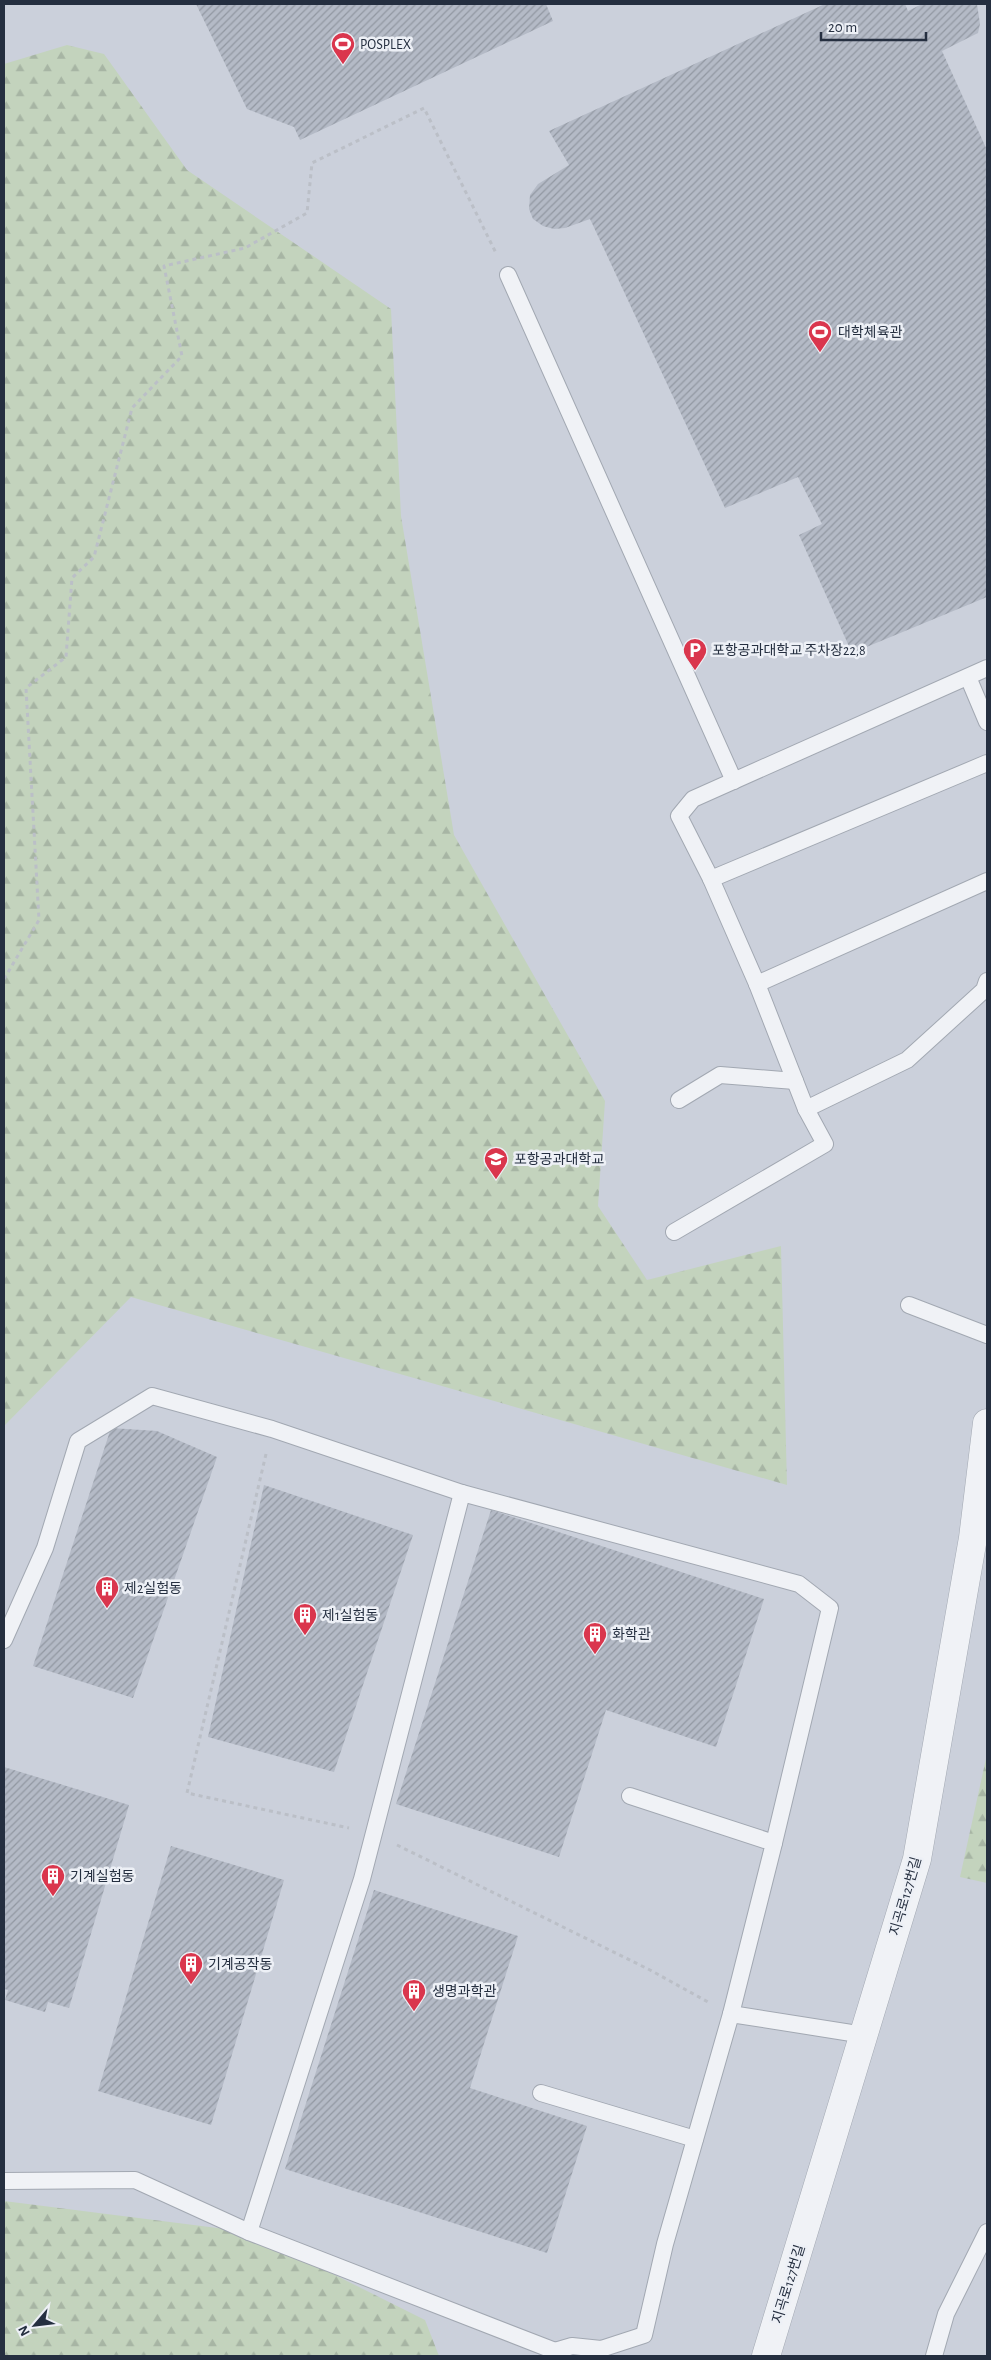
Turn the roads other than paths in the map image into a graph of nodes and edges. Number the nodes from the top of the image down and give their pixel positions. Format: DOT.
graph roads {
  1 [pos="508,275"];
  2 [pos="987,668"];
  3 [pos="968,677"];
  4 [pos="987,722"];
  5 [pos="987,763"];
  6 [pos="734,781"];
  7 [pos="711,879"];
  8 [pos="987,881"];
  9 [pos="987,981"];
  10 [pos="757,984"];
  11 [pos="795,1081"];
  12 [pos="679,1100"];
  13 [pos="806,1109"];
  14 [pos="674,1232"];
  15 [pos="909,1305"];
  16 [pos="987,1335"];
  17 [pos="987,1423"];
  18 [pos="462,1493"];
  19 [pos="4,1640"];
  20 [pos="630,1796"];
  21 [pos="774,1843"];
  22 [pos="731,2014"];
  23 [pos="864,2035"];
  24 [pos="541,2093"];
  25 [pos="695,2139"];
  26 [pos="4,2181"];
  27 [pos="248,2232"];
  28 [pos="987,2232"];
  29 [pos="555,2354"];
  30 [pos="766,2356"];
  31 [pos="934,2356"];
  1 -- 6 [label="lane"];
  2 -- 3 [label="lane"];
  3 -- 4 [label="lane"];
  3 -- 6 [label="lane"];
  5 -- 7 [label="lane"];
  6 -- 7 [label="lane"];
  7 -- 10 [label="lane"];
  8 -- 10 [label="lane"];
  9 -- 13 [label="lane"];
  10 -- 11 [label="lane"];
  11 -- 12 [label="lane"];
  11 -- 13 [label="lane"];
  13 -- 14 [label="lane"];
  15 -- 16 [label="lane"];
  17 -- 23 [label="street, 지곡로127번길"];
  18 -- 19 [label="lane"];
  18 -- 21 [label="lane"];
  18 -- 27 [label="lane"];
  20 -- 21 [label="lane"];
  21 -- 22 [label="lane"];
  22 -- 23 [label="lane"];
  22 -- 25 [label="lane"];
  23 -- 30 [label="street, 지곡로127번길"];
  24 -- 25 [label="lane"];
  25 -- 29 [label="lane"];
  26 -- 27 [label="lane"];
  27 -- 29 [label="lane"];
  28 -- 31 [label="lane"];
}
